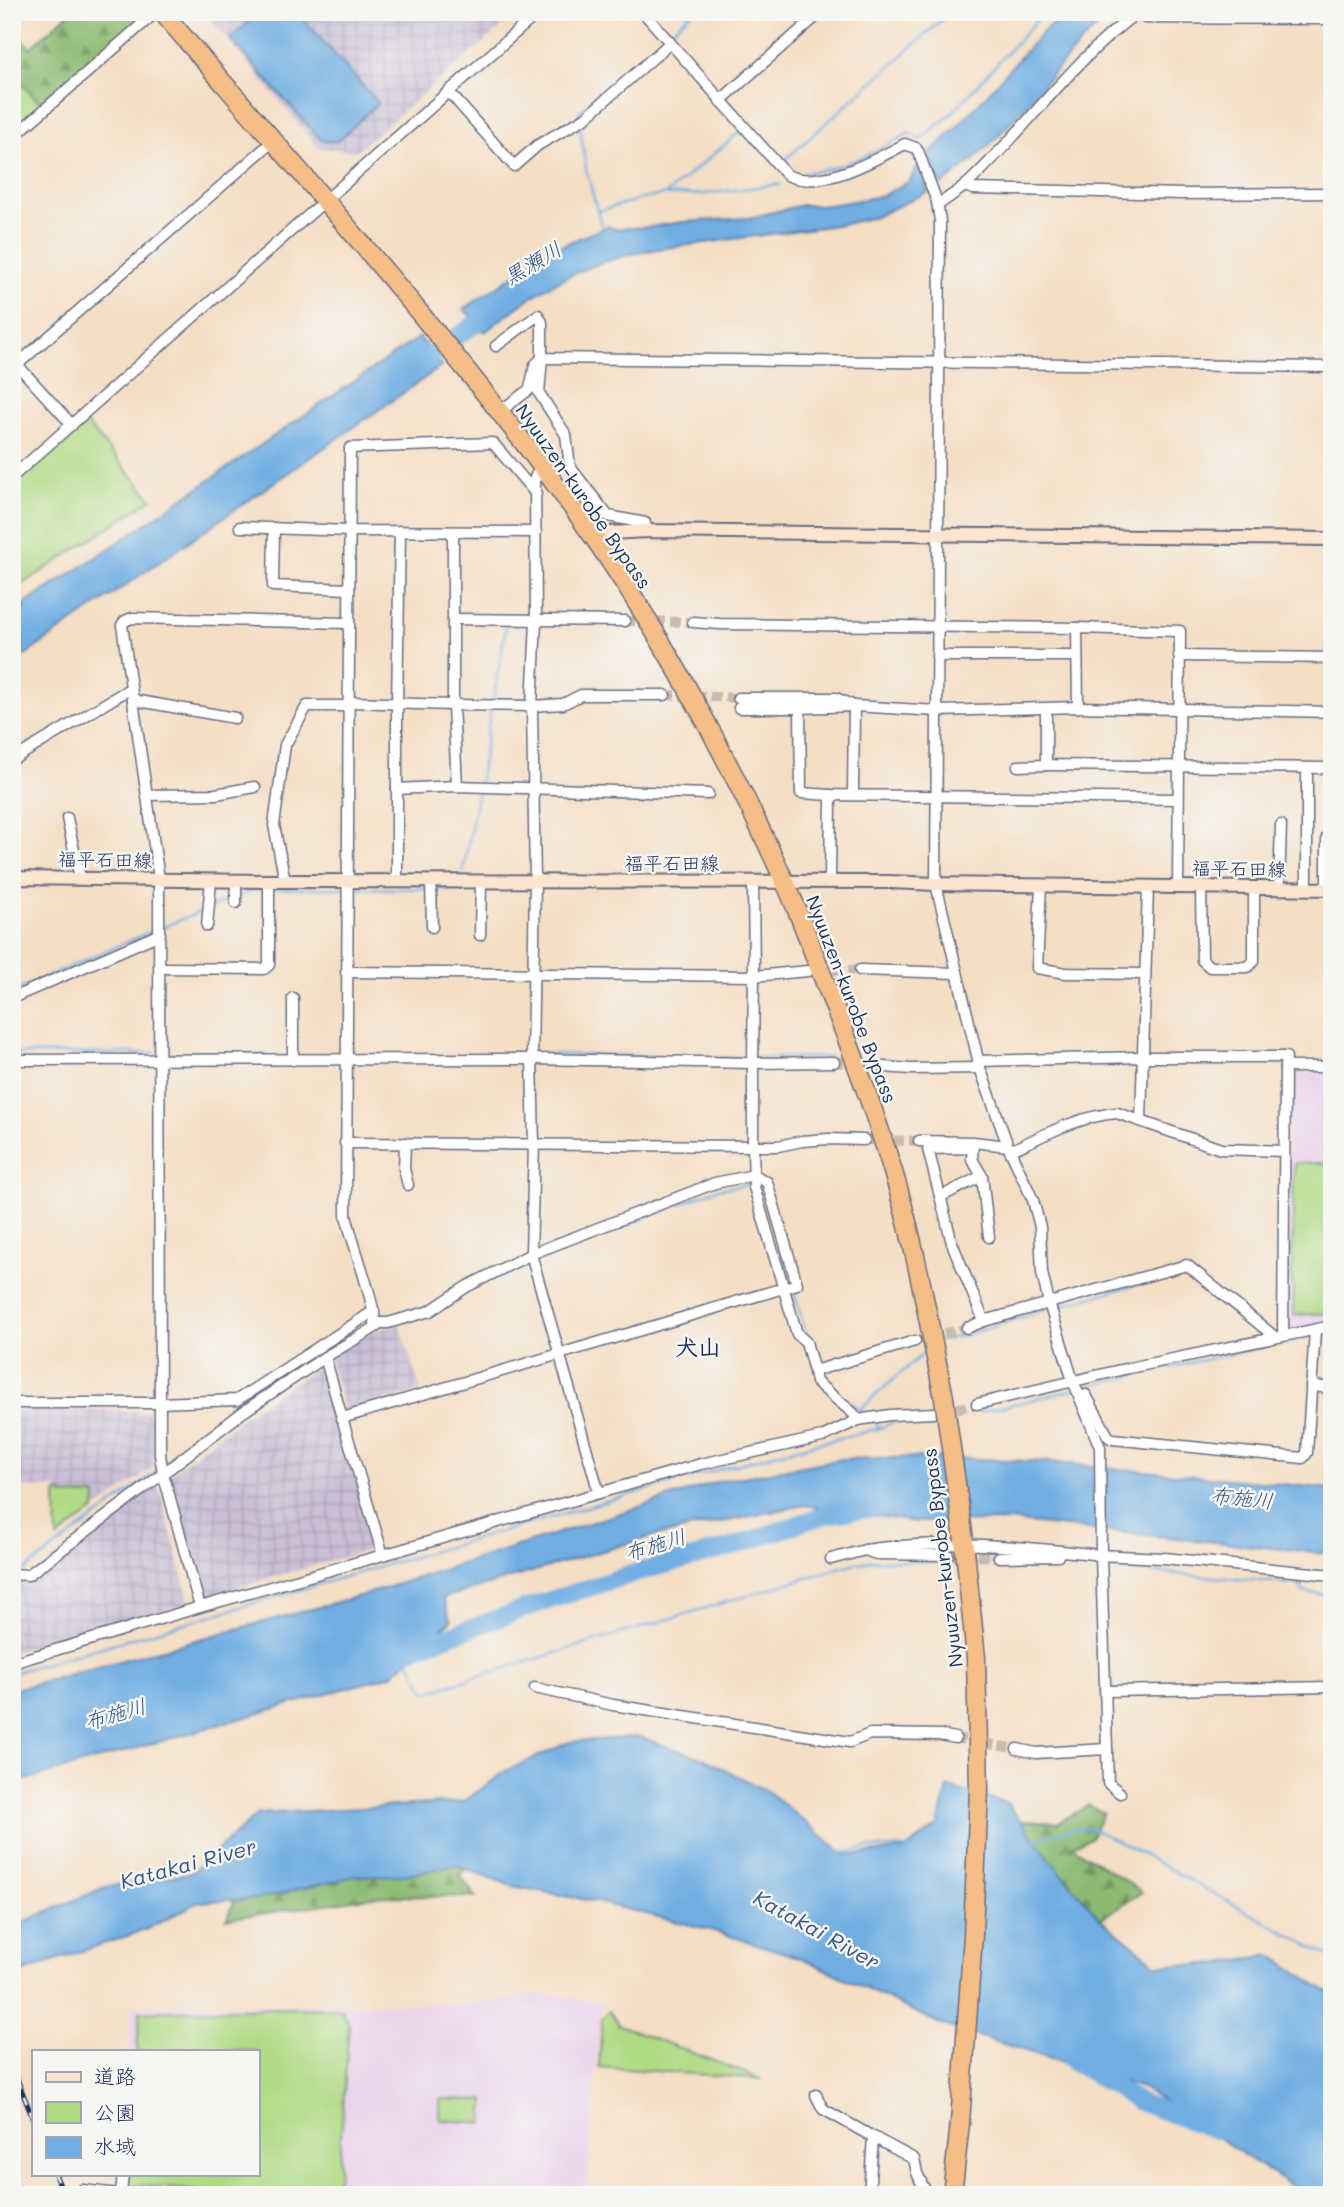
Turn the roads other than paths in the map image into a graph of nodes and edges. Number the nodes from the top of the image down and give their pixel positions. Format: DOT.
graph roads {
  1 [pos="156,12"];
  2 [pos="162,12"];
  3 [pos="539,12"];
  4 [pos="643,12"];
  5 [pos="821,12"];
  6 [pos="1139,12"];
  7 [pos="1332,19"];
  8 [pos="670,43"];
  9 [pos="449,92"];
  10 [pos="720,101"];
  11 [pos="12,138"];
  12 [pos="273,141"];
  13 [pos="965,186"];
  14 [pos="1332,193"];
  15 [pos="325,202"];
  16 [pos="937,203"];
  17 [pos="496,346"];
  18 [pos="542,358"];
  19 [pos="938,363"];
  20 [pos="14,364"];
  21 [pos="1332,367"];
  22 [pos="499,412"];
  23 [pos="72,425"];
  24 [pos="540,466"];
  25 [pos="12,477"];
  26 [pos="536,494"];
  27 [pos="240,527"];
  28 [pos="274,528"];
  29 [pos="349,531"];
  30 [pos="400,531"];
  31 [pos="647,531"];
  32 [pos="453,532"];
  33 [pos="536,532"];
  34 [pos="591,534"];
  35 [pos="937,536"];
  36 [pos="1332,539"];
  37 [pos="349,589"];
  38 [pos="453,619"];
  39 [pos="536,621"];
  40 [pos="625,621"];
  41 [pos="348,622"];
  42 [pos="693,622"];
  43 [pos="937,626"];
  44 [pos="1077,628"];
  45 [pos="937,656"];
  46 [pos="1077,656"];
  47 [pos="1180,656"];
  48 [pos="1332,658"];
  49 [pos="131,688"];
  50 [pos="665,695"];
  51 [pos="133,700"];
  52 [pos="349,704"];
  53 [pos="397,704"];
  54 [pos="453,705"];
  55 [pos="532,706"];
  56 [pos="854,706"];
  57 [pos="800,708"];
  58 [pos="1078,708"];
  59 [pos="1046,709"];
  60 [pos="937,710"];
  61 [pos="1179,710"];
  62 [pos="1332,712"];
  63 [pos="235,718"];
  64 [pos="12,760"];
  65 [pos="1046,765"];
  66 [pos="1018,766"];
  67 [pos="1178,766"];
  68 [pos="1307,768"];
  69 [pos="1332,768"];
  70 [pos="457,786"];
  71 [pos="255,787"];
  72 [pos="397,789"];
  73 [pos="533,789"];
  74 [pos="708,794"];
  75 [pos="853,794"];
  76 [pos="147,795"];
  77 [pos="831,795"];
  78 [pos="936,795"];
  79 [pos="1178,799"];
  80 [pos="67,818"];
  81 [pos="1281,825"];
  82 [pos="1327,837"];
  83 [pos="12,878"];
  84 [pos="80,878"];
  85 [pos="159,879"];
  86 [pos="211,880"];
  87 [pos="236,881"];
  88 [pos="269,881"];
  89 [pos="285,881"];
  90 [pos="347,881"];
  91 [pos="397,881"];
  92 [pos="431,881"];
  93 [pos="481,881"];
  94 [pos="535,881"];
  95 [pos="753,882"];
  96 [pos="785,882"];
  97 [pos="830,882"];
  98 [pos="936,884"];
  99 [pos="1041,885"];
  100 [pos="1148,887"];
  101 [pos="1178,887"];
  102 [pos="1201,887"];
  103 [pos="1254,887"];
  104 [pos="1279,888"];
  105 [pos="1307,888"];
  106 [pos="1329,888"];
  107 [pos="236,903"];
  108 [pos="207,926"];
  109 [pos="432,928"];
  110 [pos="160,934"];
  111 [pos="480,935"];
  112 [pos="160,968"];
  113 [pos="860,970"];
  114 [pos="808,971"];
  115 [pos="346,972"];
  116 [pos="956,973"];
  117 [pos="534,974"];
  118 [pos="1145,974"];
  119 [pos="754,976"];
  120 [pos="12,998"];
  121 [pos="293,998"];
  122 [pos="1143,1057"];
  123 [pos="533,1059"];
  124 [pos="12,1060"];
  125 [pos="159,1060"];
  126 [pos="293,1060"];
  127 [pos="347,1060"];
  128 [pos="834,1062"];
  129 [pos="753,1063"];
  130 [pos="979,1064"];
  131 [pos="883,1067"];
  132 [pos="1332,1067"];
  133 [pos="1285,1068"];
  134 [pos="1141,1121"];
  135 [pos="864,1140"];
  136 [pos="919,1141"];
  137 [pos="345,1143"];
  138 [pos="405,1143"];
  139 [pos="534,1144"];
  140 [pos="973,1145"];
  141 [pos="753,1146"];
  142 [pos="1009,1149"];
  143 [pos="1284,1151"];
  144 [pos="754,1175"];
  145 [pos="982,1176"];
  146 [pos="408,1185"];
  147 [pos="940,1197"];
  148 [pos="989,1237"];
  149 [pos="531,1254"];
  150 [pos="784,1289"];
  151 [pos="1049,1303"];
  152 [pos="374,1311"];
  153 [pos="984,1321"];
  154 [pos="375,1323"];
  155 [pos="1332,1326"];
  156 [pos="967,1328"];
  157 [pos="1315,1330"];
  158 [pos="1279,1336"];
  159 [pos="915,1341"];
  160 [pos="560,1353"];
  161 [pos="325,1357"];
  162 [pos="814,1371"];
  163 [pos="1073,1381"];
  164 [pos="1311,1386"];
  165 [pos="1332,1388"];
  166 [pos="1080,1397"];
  167 [pos="12,1403"];
  168 [pos="159,1403"];
  169 [pos="977,1404"];
  170 [pos="939,1406"];
  171 [pos="342,1418"];
  172 [pos="858,1420"];
  173 [pos="163,1473"];
  174 [pos="599,1493"];
  175 [pos="964,1542"];
  176 [pos="865,1550"];
  177 [pos="1100,1550"];
  178 [pos="383,1555"];
  179 [pos="948,1555"];
  180 [pos="999,1557"];
  181 [pos="831,1559"];
  182 [pos="12,1574"];
  183 [pos="1329,1577"];
  184 [pos="200,1607"];
  185 [pos="12,1663"];
  186 [pos="1332,1687"];
  187 [pos="535,1688"];
  188 [pos="1106,1691"];
  189 [pos="955,1738"];
  190 [pos="1017,1749"];
  191 [pos="1107,1749"];
  192 [pos="1120,1793"];
  193 [pos="816,2095"];
  194 [pos="873,2137"];
  195 [pos="123,2176"];
  196 [pos="952,2188"];
  197 [pos="82,2190"];
  198 [pos="121,2194"];
  199 [pos="129,2195"];
  200 [pos="869,2195"];
  201 [pos="927,2195"];
  1 -- 11 [label="street"];
  2 -- 12 [label="highway, Nyuuzen-kurobe Bypass"];
  3 -- 9 [label="street"];
  4 -- 8 [label="street"];
  5 -- 10 [label="street"];
  6 -- 7 [label="street"];
  6 -- 13 [label="street"];
  8 -- 9 [label="street"];
  8 -- 10 [label="street"];
  9 -- 15 [label="street"];
  10 -- 16 [label="street"];
  12 -- 15 [label="highway, Nyuuzen-kurobe Bypass"];
  12 -- 20 [label="street"];
  13 -- 14 [label="street"];
  13 -- 16 [label="street"];
  15 -- 22 [label="highway, Nyuuzen-kurobe Bypass"];
  15 -- 23 [label="street"];
  16 -- 19 [label="street"];
  17 -- 18 [label="street"];
  18 -- 19 [label="street"];
  18 -- 22 [label="street"];
  18 -- 31 [label="street"];
  19 -- 21 [label="street"];
  19 -- 35 [label="street"];
  20 -- 23 [label="street"];
  22 -- 24 [label="highway, Nyuuzen-kurobe Bypass"];
  23 -- 25 [label="street"];
  24 -- 26 [label="street"];
  24 -- 34 [label="highway, Nyuuzen-kurobe Bypass"];
  26 -- 29 [label="street"];
  26 -- 33 [label="street"];
  27 -- 28 [label="street"];
  28 -- 29 [label="street"];
  28 -- 37 [label="street"];
  29 -- 30 [label="street"];
  29 -- 37 [label="street"];
  30 -- 32 [label="street"];
  30 -- 53 [label="street"];
  31 -- 34 [label="main road"];
  31 -- 35 [label="main road"];
  32 -- 33 [label="street"];
  32 -- 38 [label="street"];
  33 -- 39 [label="street"];
  34 -- 96 [label="highway, Nyuuzen-kurobe Bypass"];
  35 -- 36 [label="main road"];
  35 -- 43 [label="street"];
  37 -- 41 [label="street"];
  38 -- 39 [label="street"];
  38 -- 54 [label="street"];
  39 -- 40 [label="street"];
  39 -- 55 [label="street"];
  41 -- 49 [label="street"];
  41 -- 52 [label="street"];
  42 -- 43 [label="street"];
  43 -- 44 [label="street"];
  43 -- 45 [label="street"];
  44 -- 46 [label="street"];
  44 -- 47 [label="street"];
  45 -- 46 [label="street"];
  45 -- 60 [label="street"];
  46 -- 58 [label="street"];
  47 -- 48 [label="street"];
  47 -- 61 [label="street"];
  49 -- 51 [label="street"];
  49 -- 64 [label="street"];
  50 -- 55 [label="street"];
  51 -- 63 [label="street"];
  51 -- 76 [label="street"];
  52 -- 53 [label="street"];
  52 -- 89 [label="street"];
  52 -- 90 [label="street"];
  53 -- 54 [label="street"];
  53 -- 72 [label="street"];
  54 -- 55 [label="street"];
  54 -- 70 [label="street"];
  55 -- 73 [label="street"];
  56 -- 57 [label="street"];
  56 -- 57 [label="street"];
  56 -- 60 [label="street"];
  56 -- 75 [label="street"];
  57 -- 77 [label="street"];
  58 -- 59 [label="street"];
  58 -- 61 [label="street"];
  59 -- 60 [label="street"];
  59 -- 65 [label="street"];
  60 -- 78 [label="street"];
  61 -- 62 [label="street"];
  61 -- 67 [label="street"];
  65 -- 66 [label="street"];
  65 -- 67 [label="street"];
  67 -- 68 [label="street"];
  67 -- 79 [label="street"];
  68 -- 69 [label="street"];
  68 -- 105 [label="street"];
  70 -- 72 [label="street"];
  70 -- 73 [label="street"];
  71 -- 76 [label="street"];
  72 -- 91 [label="street"];
  73 -- 74 [label="street"];
  73 -- 94 [label="street"];
  75 -- 77 [label="street"];
  75 -- 78 [label="street"];
  76 -- 85 [label="street"];
  77 -- 97 [label="street"];
  78 -- 79 [label="street"];
  78 -- 98 [label="street"];
  79 -- 101 [label="street"];
  80 -- 84 [label="street"];
  81 -- 104 [label="street"];
  82 -- 106 [label="street"];
  83 -- 84 [label="main road, 福平石田線"];
  84 -- 85 [label="main road, 福平石田線"];
  85 -- 86 [label="main road, 福平石田線"];
  85 -- 110 [label="street"];
  86 -- 87 [label="main road, 福平石田線"];
  86 -- 108 [label="street"];
  87 -- 88 [label="main road, 福平石田線"];
  87 -- 107 [label="street"];
  88 -- 89 [label="main road, 福平石田線"];
  88 -- 112 [label="street"];
  89 -- 90 [label="main road, 福平石田線"];
  90 -- 91 [label="main road, 福平石田線"];
  90 -- 115 [label="street"];
  91 -- 92 [label="main road, 福平石田線"];
  92 -- 93 [label="main road, 福平石田線"];
  92 -- 109 [label="street"];
  93 -- 94 [label="main road, 福平石田線"];
  93 -- 111 [label="street"];
  94 -- 95 [label="main road, 福平石田線"];
  94 -- 117 [label="street"];
  95 -- 96 [label="main road, 福平石田線"];
  95 -- 119 [label="street"];
  96 -- 97 [label="main road, 福平石田線"];
  96 -- 170 [label="highway, Nyuuzen-kurobe Bypass"];
  97 -- 98 [label="main road, 福平石田線"];
  98 -- 99 [label="main road, 福平石田線"];
  98 -- 116 [label="street"];
  99 -- 100 [label="main road, 福平石田線"];
  99 -- 118 [label="street"];
  100 -- 101 [label="main road, 福平石田線"];
  100 -- 118 [label="street"];
  101 -- 102 [label="main road, 福平石田線"];
  102 -- 103 [label="main road, 福平石田線"];
  102 -- 103 [label="street"];
  103 -- 104 [label="main road, 福平石田線"];
  104 -- 105 [label="main road, 福平石田線"];
  105 -- 106 [label="main road, 福平石田線"];
  110 -- 112 [label="street"];
  110 -- 120 [label="street"];
  112 -- 125 [label="street"];
  113 -- 116 [label="street"];
  114 -- 119 [label="street"];
  115 -- 117 [label="street"];
  115 -- 127 [label="street"];
  116 -- 130 [label="street"];
  117 -- 119 [label="street"];
  117 -- 123 [label="street"];
  118 -- 122 [label="street"];
  119 -- 129 [label="street"];
  121 -- 126 [label="street"];
  122 -- 130 [label="street"];
  122 -- 133 [label="street"];
  122 -- 134 [label="street"];
  123 -- 127 [label="street"];
  123 -- 129 [label="street"];
  123 -- 139 [label="street"];
  124 -- 125 [label="street"];
  125 -- 126 [label="street"];
  125 -- 168 [label="street"];
  126 -- 127 [label="street"];
  127 -- 137 [label="street"];
  128 -- 129 [label="street"];
  129 -- 141 [label="street"];
  130 -- 131 [label="street"];
  130 -- 142 [label="street"];
  132 -- 133 [label="street"];
  133 -- 143 [label="street"];
  134 -- 142 [label="street"];
  134 -- 143 [label="street"];
  135 -- 141 [label="street"];
  136 -- 140 [label="street"];
  137 -- 138 [label="street"];
  137 -- 152 [label="street"];
  138 -- 139 [label="street"];
  138 -- 146 [label="street"];
  139 -- 141 [label="street"];
  139 -- 149 [label="street"];
  140 -- 142 [label="street"];
  140 -- 145 [label="street"];
  140 -- 147 [label="street"];
  141 -- 144 [label="street"];
  142 -- 151 [label="street"];
  143 -- 158 [label="street"];
  144 -- 149 [label="street"];
  144 -- 150 [label="street"];
  145 -- 147 [label="street"];
  145 -- 148 [label="street"];
  147 -- 153 [label="street"];
  149 -- 154 [label="street"];
  149 -- 160 [label="street"];
  150 -- 160 [label="street"];
  150 -- 162 [label="street"];
  151 -- 153 [label="street"];
  151 -- 158 [label="street"];
  151 -- 163 [label="street"];
  152 -- 154 [label="street"];
  152 -- 168 [label="street"];
  153 -- 156 [label="street"];
  154 -- 161 [label="street"];
  155 -- 157 [label="street"];
  157 -- 158 [label="street"];
  157 -- 164 [label="street"];
  158 -- 163 [label="street"];
  159 -- 162 [label="street"];
  160 -- 171 [label="street"];
  160 -- 174 [label="street"];
  161 -- 171 [label="street"];
  161 -- 173 [label="street"];
  162 -- 172 [label="street"];
  163 -- 166 [label="street"];
  163 -- 169 [label="street"];
  164 -- 165 [label="street"];
  164 -- 166 [label="street"];
  166 -- 177 [label="street"];
  167 -- 168 [label="street"];
  168 -- 173 [label="street"];
  170 -- 172 [label="street"];
  170 -- 175 [label="highway, Nyuuzen-kurobe Bypass, bridge"];
  171 -- 178 [label="street"];
  172 -- 174 [label="street"];
  173 -- 182 [label="street"];
  173 -- 184 [label="street"];
  174 -- 178 [label="street"];
  175 -- 176 [label="street"];
  175 -- 177 [label="street"];
  175 -- 196 [label="highway, Nyuuzen-kurobe Bypass"];
  176 -- 179 [label="street"];
  176 -- 181 [label="street"];
  177 -- 180 [label="street"];
  177 -- 183 [label="street"];
  177 -- 188 [label="street"];
  178 -- 184 [label="street"];
  184 -- 185 [label="street"];
  186 -- 188 [label="street"];
  187 -- 189 [label="street"];
  188 -- 191 [label="street"];
  190 -- 191 [label="street"];
  191 -- 192 [label="street"];
  193 -- 194 [label="street"];
  194 -- 200 [label="street"];
  194 -- 201 [label="street"];
  195 -- 198 [label="street"];
  197 -- 198 [label="street"];
  198 -- 199 [label="street"];
}
